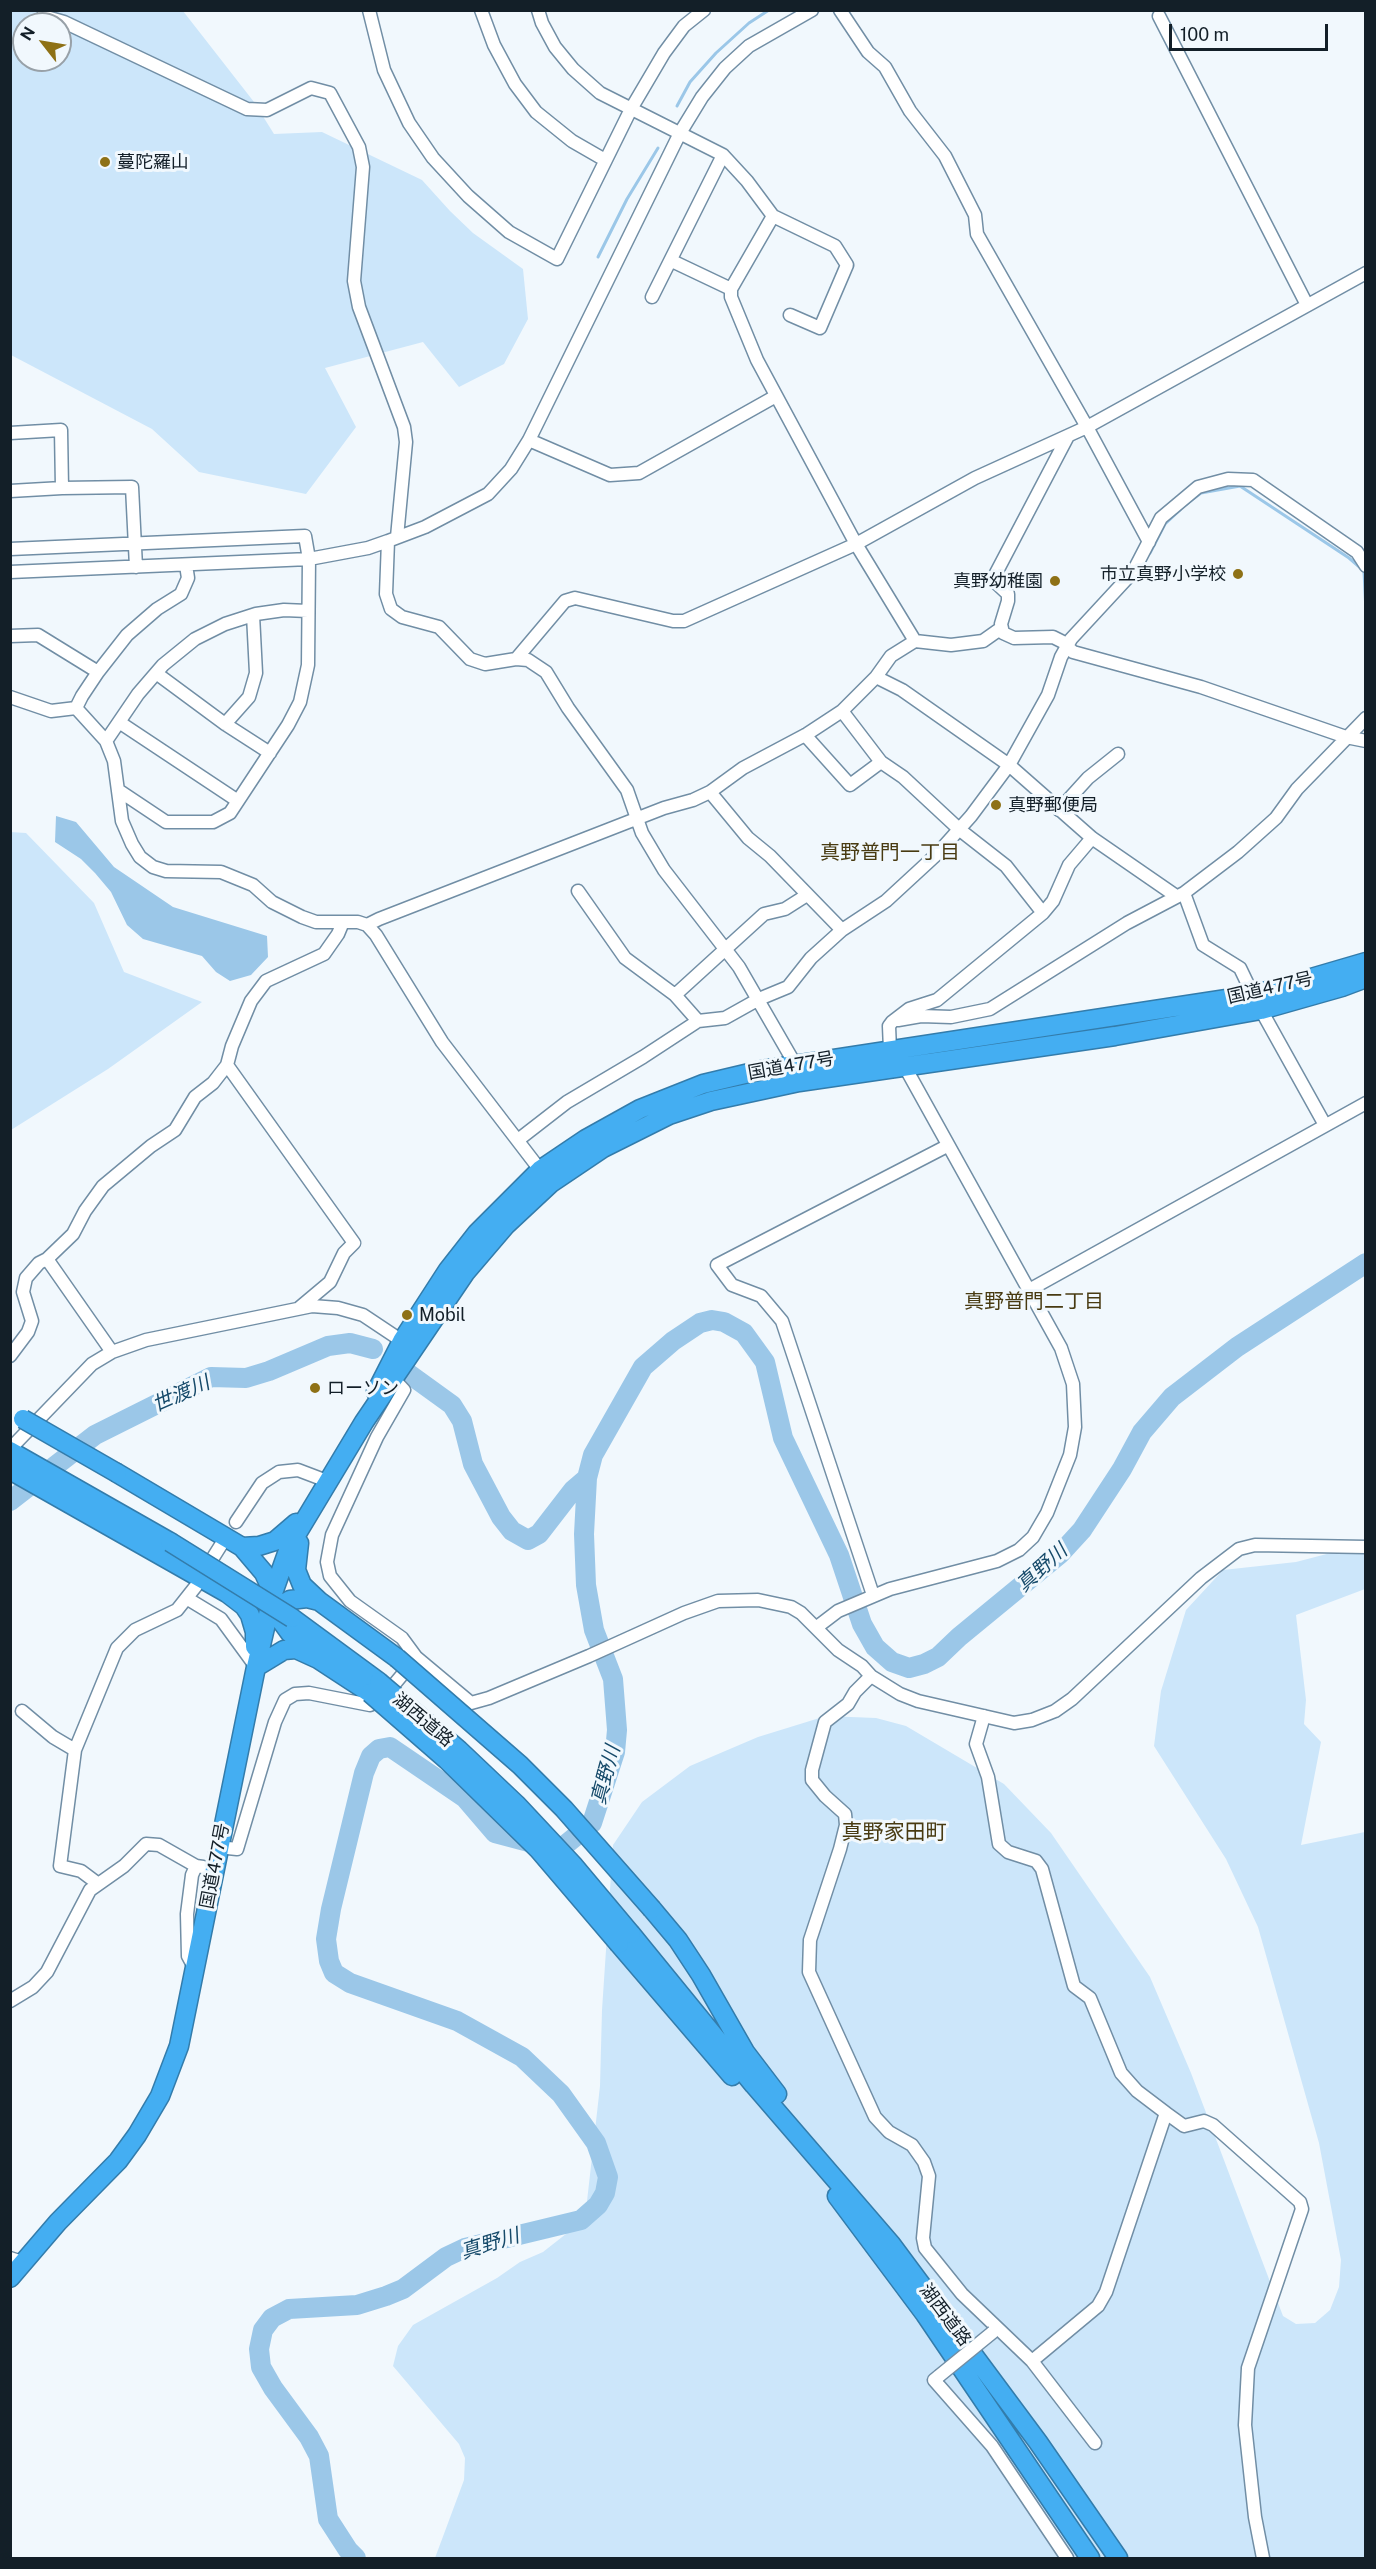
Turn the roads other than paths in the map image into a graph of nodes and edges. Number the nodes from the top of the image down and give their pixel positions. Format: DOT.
graph roads {
  1 [pos="369,10"];
  2 [pos="481,10"];
  3 [pos="538,10"];
  4 [pos="704,10"];
  5 [pos="812,10"];
  6 [pos="840,10"];
  7 [pos="1159,16"];
  8 [pos="72,26"];
  9 [pos="631,109"];
  10 [pos="680,133"];
  11 [pos="723,155"];
  12 [pos="606,160"];
  13 [pos="773,216"];
  14 [pos="672,261"];
  15 [pos="1365,273"];
  16 [pos="731,288"];
  17 [pos="652,297"];
  18 [pos="1307,305"];
  19 [pos="790,315"];
  20 [pos="776,396"];
  21 [pos="1087,427"];
  22 [pos="10,433"];
  23 [pos="1068,436"];
  24 [pos="529,441"];
  25 [pos="62,488"];
  26 [pos="10,490"];
  27 [pos="393,539"];
  28 [pos="1149,542"];
  29 [pos="136,544"];
  30 [pos="856,544"];
  31 [pos="10,549"];
  32 [pos="1361,549"];
  33 [pos="309,559"];
  34 [pos="186,564"];
  35 [pos="1365,566"];
  36 [pos="136,567"];
  37 [pos="10,572"];
  38 [pos="308,611"];
  39 [pos="253,615"];
  40 [pos="1000,629"];
  41 [pos="10,636"];
  42 [pos="915,641"];
  43 [pos="1067,646"];
  44 [pos="516,659"];
  45 [pos="98,672"];
  46 [pos="156,673"];
  47 [pos="876,677"];
  48 [pos="10,697"];
  49 [pos="76,708"];
  50 [pos="843,711"];
  51 [pos="1365,718"];
  52 [pos="119,722"];
  53 [pos="225,724"];
  54 [pos="805,735"];
  55 [pos="1346,737"];
  56 [pos="106,741"];
  57 [pos="1365,741"];
  58 [pos="270,753"];
  59 [pos="1118,754"];
  60 [pos="881,762"];
  61 [pos="1009,765"];
  62 [pos="118,790"];
  63 [pos="710,792"];
  64 [pos="238,801"];
  65 [pos="1059,810"];
  66 [pos="636,818"];
  67 [pos="960,830"];
  68 [pos="1092,838"];
  69 [pos="578,891"];
  70 [pos="1180,894"];
  71 [pos="807,895"];
  72 [pos="1043,913"];
  73 [pos="343,922"];
  74 [pos="367,925"];
  75 [pos="842,930"];
  76 [pos="727,951"];
  77 [pos="1365,962"];
  78 [pos="1365,978"];
  79 [pos="675,995"];
  80 [pos="759,999"];
  81 [pos="1257,1002"];
  82 [pos="898,1020"];
  83 [pos="698,1021"];
  84 [pos="890,1050"];
  85 [pos="795,1064"];
  86 [pos="227,1065"];
  87 [pos="905,1067"];
  88 [pos="1365,1103"];
  89 [pos="1325,1125"];
  90 [pos="518,1140"];
  91 [pos="947,1146"];
  92 [pos="546,1177"];
  93 [pos="47,1259"];
  94 [pos="1029,1290"];
  95 [pos="298,1309"];
  96 [pos="402,1341"];
  97 [pos="112,1352"];
  98 [pos="10,1356"];
  99 [pos="389,1375"];
  100 [pos="17,1416"];
  101 [pos="10,1450"];
  102 [pos="10,1470"];
  103 [pos="327,1481"];
  104 [pos="316,1499"];
  105 [pos="236,1522"];
  106 [pos="221,1545"];
  107 [pos="242,1547"];
  108 [pos="1365,1548"];
  109 [pos="204,1572"];
  110 [pos="196,1586"];
  111 [pos="227,1593"];
  112 [pos="870,1597"];
  113 [pos="188,1599"];
  114 [pos="319,1601"];
  115 [pos="271,1608"];
  116 [pos="817,1627"];
  117 [pos="416,1657"];
  118 [pos="318,1659"];
  119 [pos="256,1667"];
  120 [pos="871,1676"];
  121 [pos="375,1688"];
  122 [pos="22,1711"];
  123 [pos="984,1716"];
  124 [pos="75,1750"];
  125 [pos="218,1846"];
  126 [pos="205,1868"];
  127 [pos="97,1883"];
  128 [pos="625,1939"];
  129 [pos="10,2001"];
  130 [pos="1166,2114"];
  131 [pos="853,2208"];
  132 [pos="16,2260"];
  133 [pos="10,2278"];
  134 [pos="996,2330"];
  135 [pos="1032,2361"];
  136 [pos="1095,2443"];
  137 [pos="1067,2559"];
  138 [pos="1090,2559"];
  139 [pos="1118,2559"];
  140 [pos="1263,2559"];
  1 -- 12 [label="street"];
  2 -- 12 [label="street"];
  3 -- 9 [label="street"];
  4 -- 9 [label="street"];
  5 -- 10 [label="street"];
  6 -- 21 [label="street"];
  7 -- 18 [label="street"];
  8 -- 27 [label="street"];
  9 -- 10 [label="street"];
  9 -- 12 [label="street"];
  10 -- 11 [label="street"];
  10 -- 24 [label="street"];
  11 -- 13 [label="street"];
  11 -- 14 [label="street"];
  13 -- 16 [label="street"];
  13 -- 19 [label="street"];
  14 -- 16 [label="street"];
  14 -- 17 [label="street"];
  15 -- 18 [label="street"];
  16 -- 20 [label="street"];
  18 -- 21 [label="street"];
  20 -- 24 [label="street"];
  20 -- 30 [label="street"];
  21 -- 23 [label="street"];
  21 -- 28 [label="street"];
  22 -- 25 [label="street"];
  23 -- 30 [label="street"];
  23 -- 40 [label="street"];
  24 -- 27 [label="street"];
  25 -- 26 [label="street"];
  25 -- 29 [label="street"];
  27 -- 33 [label="street"];
  27 -- 44 [label="street"];
  28 -- 32 [label="street"];
  28 -- 43 [label="street"];
  29 -- 31 [label="street"];
  29 -- 33 [label="street"];
  29 -- 36 [label="street"];
  30 -- 42 [label="street"];
  30 -- 44 [label="street"];
  32 -- 35 [label="street"];
  33 -- 34 [label="street"];
  33 -- 38 [label="street"];
  34 -- 36 [label="street"];
  34 -- 45 [label="street"];
  36 -- 37 [label="street"];
  38 -- 39 [label="street"];
  38 -- 58 [label="street"];
  39 -- 46 [label="street"];
  39 -- 53 [label="street"];
  40 -- 42 [label="street"];
  40 -- 43 [label="street"];
  41 -- 45 [label="street"];
  42 -- 47 [label="street"];
  43 -- 55 [label="street"];
  43 -- 61 [label="street"];
  44 -- 66 [label="street"];
  45 -- 49 [label="street"];
  46 -- 52 [label="street"];
  46 -- 53 [label="street"];
  47 -- 50 [label="street"];
  47 -- 61 [label="street"];
  48 -- 49 [label="street"];
  49 -- 56 [label="street"];
  50 -- 54 [label="street"];
  50 -- 60 [label="street"];
  51 -- 55 [label="street"];
  52 -- 56 [label="street"];
  52 -- 64 [label="street"];
  53 -- 58 [label="street"];
  54 -- 60 [label="street"];
  54 -- 63 [label="street"];
  55 -- 57 [label="street"];
  55 -- 70 [label="street"];
  56 -- 62 [label="street"];
  58 -- 64 [label="street"];
  59 -- 65 [label="street"];
  60 -- 67 [label="street"];
  61 -- 65 [label="street"];
  61 -- 67 [label="street"];
  62 -- 64 [label="street"];
  62 -- 73 [label="street"];
  63 -- 66 [label="street"];
  63 -- 71 [label="street"];
  65 -- 68 [label="street"];
  66 -- 74 [label="street"];
  66 -- 76 [label="street"];
  67 -- 72 [label="street"];
  67 -- 75 [label="street"];
  68 -- 70 [label="street"];
  68 -- 72 [label="street"];
  69 -- 79 [label="street"];
  70 -- 81 [label="street"];
  70 -- 82 [label="street"];
  71 -- 75 [label="street"];
  71 -- 76 [label="street"];
  72 -- 82 [label="street"];
  73 -- 74 [label="street"];
  73 -- 86 [label="street"];
  74 -- 90 [label="street"];
  75 -- 80 [label="street"];
  76 -- 79 [label="street"];
  76 -- 80 [label="street"];
  77 -- 81 [label="highway, 国道477号"];
  78 -- 81 [label="highway, 国道477号"];
  79 -- 83 [label="street"];
  80 -- 83 [label="street"];
  80 -- 85 [label="street"];
  81 -- 84 [label="highway, 国道477号"];
  81 -- 87 [label="highway, 国道477号"];
  81 -- 89 [label="street"];
  82 -- 84 [label="street"];
  83 -- 90 [label="street"];
  84 -- 85 [label="highway, 国道477号"];
  84 -- 87 [label="street"];
  85 -- 92 [label="highway, 国道477号"];
  86 -- 93 [label="street"];
  86 -- 95 [label="street"];
  87 -- 91 [label="street"];
  87 -- 92 [label="highway, 国道477号"];
  88 -- 89 [label="street"];
  89 -- 94 [label="street"];
  90 -- 92 [label="street"];
  91 -- 94 [label="street"];
  91 -- 112 [label="street"];
  92 -- 96 [label="highway, 国道477号"];
  92 -- 99 [label="highway, 国道477号"];
  93 -- 97 [label="street"];
  93 -- 98 [label="street"];
  94 -- 112 [label="street"];
  95 -- 96 [label="street"];
  95 -- 97 [label="street"];
  96 -- 99 [label="highway, 国道477号"];
  97 -- 101 [label="street"];
  99 -- 103 [label="highway, 国道477号"];
  99 -- 117 [label="street"];
  100 -- 107 [label="highway, bridge"];
  101 -- 121 [label="highway, 湖西道路, bridge"];
  102 -- 111 [label="highway"];
  103 -- 104 [label="highway, 国道477号"];
  103 -- 105 [label="street"];
  104 -- 107 [label="highway"];
  104 -- 114 [label="highway"];
  104 -- 115 [label="highway, 国道477号"];
  106 -- 109 [label="street"];
  107 -- 115 [label="highway"];
  108 -- 123 [label="street"];
  110 -- 113 [label="street"];
  111 -- 115 [label="highway"];
  111 -- 119 [label="highway"];
  112 -- 116 [label="street"];
  113 -- 119 [label="street"];
  113 -- 124 [label="street"];
  114 -- 115 [label="highway"];
  114 -- 131 [label="highway, bridge"];
  115 -- 118 [label="highway"];
  115 -- 119 [label="highway, 国道477号"];
  116 -- 117 [label="street"];
  116 -- 120 [label="street"];
  117 -- 125 [label="street"];
  118 -- 119 [label="highway"];
  118 -- 121 [label="highway"];
  119 -- 125 [label="highway, 国道477号"];
  120 -- 123 [label="street"];
  120 -- 134 [label="street"];
  121 -- 128 [label="highway, bridge"];
  122 -- 124 [label="street"];
  123 -- 130 [label="street"];
  124 -- 127 [label="street"];
  125 -- 126 [label="highway, 国道477号"];
  126 -- 127 [label="street"];
  126 -- 132 [label="highway, 国道477号"];
  127 -- 129 [label="street"];
  128 -- 131 [label="highway"];
  128 -- 131 [label="highway, 湖西道路"];
  130 -- 135 [label="street"];
  130 -- 140 [label="street"];
  131 -- 138 [label="highway, 湖西道路"];
  131 -- 139 [label="highway, 湖西道路"];
  132 -- 133 [label="highway, 国道477号"];
  134 -- 135 [label="street"];
  134 -- 137 [label="street, bridge"];
  135 -- 136 [label="street"];
}
